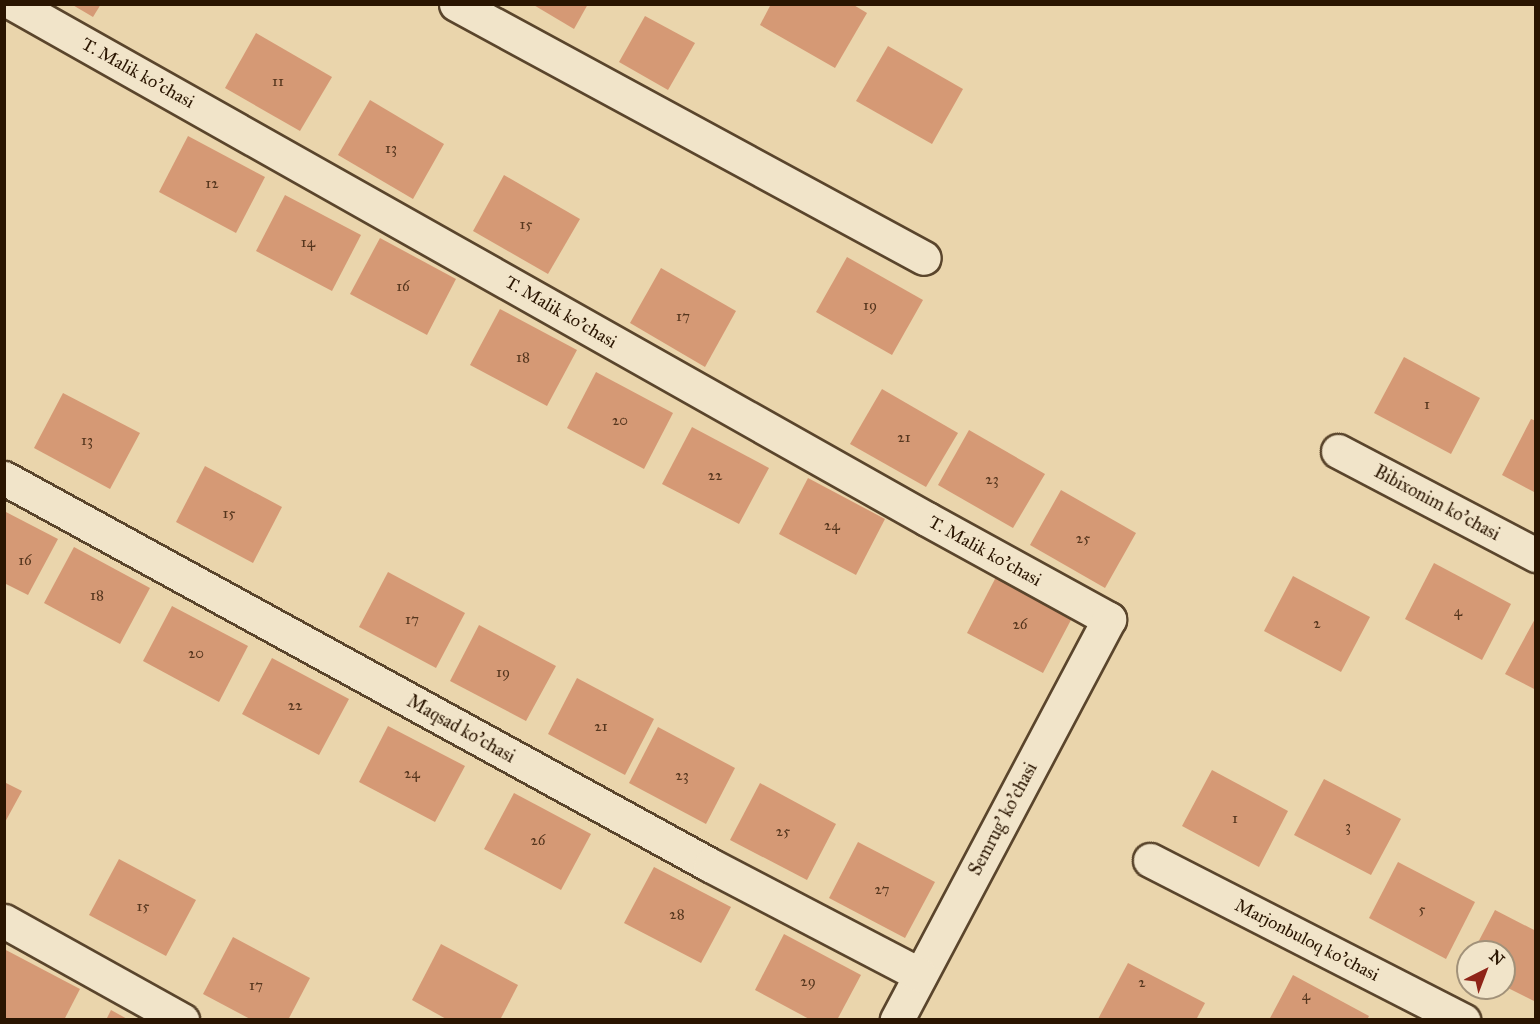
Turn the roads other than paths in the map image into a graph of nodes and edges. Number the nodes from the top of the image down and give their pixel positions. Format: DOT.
graph roads {
  1 [pos="14,4"];
  2 [pos="456,4"];
  3 [pos="924,258"];
  4 [pos="1338,451"];
  5 [pos="4,478"];
  6 [pos="1536,555"];
  7 [pos="1109,619"];
  8 [pos="1150,860"];
  9 [pos="4,921"];
  10 [pos="920,975"];
  11 [pos="182,1020"];
  12 [pos="897,1020"];
  13 [pos="1463,1020"];
  1 -- 7 [label="street, T. Malik ko'chasi"];
  2 -- 3 [label="street"];
  4 -- 6 [label="street, Bibixonim ko'chasi"];
  5 -- 10 [label="street, Maqsad ko'chasi"];
  7 -- 10 [label="street, Semrug' ko'chasi"];
  8 -- 13 [label="street, Marjonbuloq ko'chasi"];
  9 -- 11 [label="street"];
  10 -- 12 [label="street, Semrug' ko'chasi"];
}
